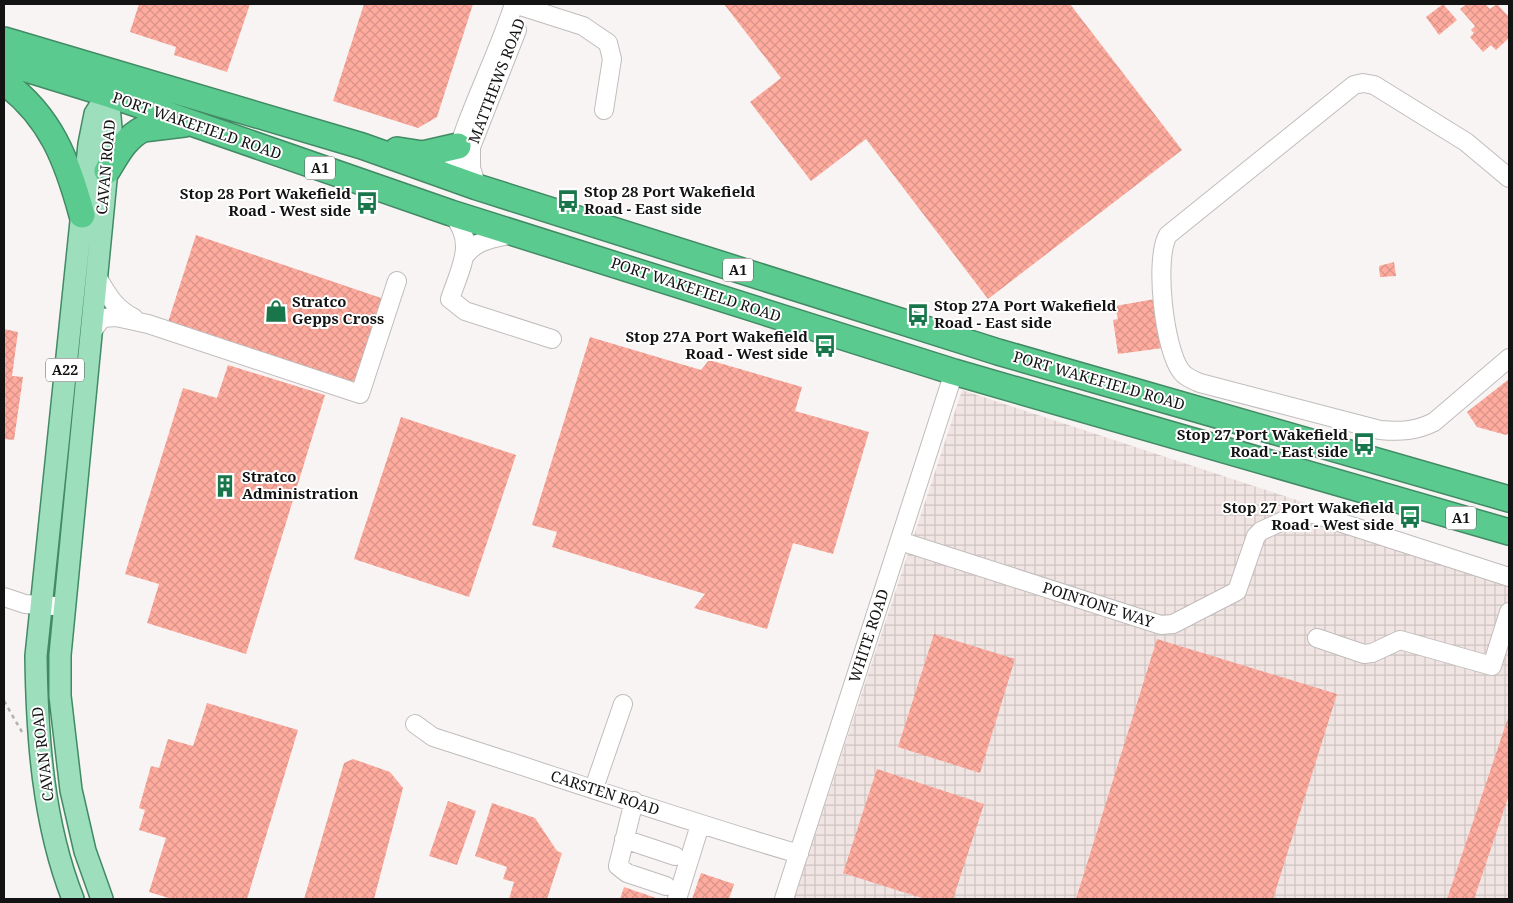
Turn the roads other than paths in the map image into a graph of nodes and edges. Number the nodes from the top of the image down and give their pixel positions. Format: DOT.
graph roads {
  1 [pos="521,5"];
  2 [pos="15,44"];
  3 [pos="4,62"];
  4 [pos="4,82"];
  5 [pos="108,94"];
  6 [pos="240,109"];
  7 [pos="604,110"];
  8 [pos="189,124"];
  9 [pos="362,146"];
  10 [pos="458,146"];
  11 [pos="107,171"];
  12 [pos="450,178"];
  13 [pos="1509,178"];
  14 [pos="477,187"];
  15 [pos="451,212"];
  16 [pos="82,215"];
  17 [pos="528,236"];
  18 [pos="464,256"];
  19 [pos="96,275"];
  20 [pos="397,281"];
  21 [pos="148,324"];
  22 [pos="913,325"];
  23 [pos="91,333"];
  24 [pos="552,339"];
  25 [pos="998,352"];
  26 [pos="1509,358"];
  27 [pos="954,372"];
  28 [pos="1424,472"];
  29 [pos="1509,499"];
  30 [pos="1413,504"];
  31 [pos="1509,532"];
  32 [pos="900,541"];
  33 [pos="1509,577"];
  34 [pos="4,597"];
  35 [pos="40,605"];
  36 [pos="64,607"];
  37 [pos="1509,612"];
  38 [pos="1317,638"];
  39 [pos="623,704"];
  40 [pos="415,724"];
  41 [pos="594,788"];
  42 [pos="634,801"];
  43 [pos="700,825"];
  44 [pos="624,839"];
  45 [pos="799,854"];
  46 [pos="675,856"];
  47 [pos="672,892"];
  48 [pos="74,899"];
  49 [pos="102,899"];
  50 [pos="784,899"];
  1 -- 7 [label="street"];
  1 -- 10 [label="street, MATTHEWS ROAD"];
  1 -- 14 [label="street, MATTHEWS ROAD"];
  2 -- 5 [label="highway"];
  2 -- 6 [label="highway, PORT WAKEFIELD ROAD / A1"];
  3 -- 5 [label="highway, PORT WAKEFIELD ROAD / A1"];
  4 -- 16 [label="highway"];
  5 -- 6 [label="highway"];
  5 -- 8 [label="highway, PORT WAKEFIELD ROAD / A1"];
  5 -- 11 [label="main road, CAVAN ROAD / A22"];
  5 -- 16 [label="main road, CAVAN ROAD"];
  6 -- 9 [label="highway, PORT WAKEFIELD ROAD / A1"];
  8 -- 11 [label="highway"];
  8 -- 15 [label="highway, PORT WAKEFIELD ROAD / A1"];
  9 -- 10 [label="highway"];
  9 -- 12 [label="highway, PORT WAKEFIELD ROAD / A1"];
  10 -- 12 [label="street, MATTHEWS ROAD"];
  11 -- 19 [label="main road, CAVAN ROAD / A22"];
  12 -- 14 [label="highway, PORT WAKEFIELD ROAD / A1"];
  12 -- 17 [label="highway"];
  13 -- 26 [label="street"];
  14 -- 22 [label="highway, PORT WAKEFIELD ROAD / A1"];
  15 -- 17 [label="highway, PORT WAKEFIELD ROAD / A1"];
  15 -- 18 [label="street"];
  16 -- 35 [label="main road, CAVAN ROAD / A22"];
  17 -- 18 [label="street"];
  17 -- 27 [label="highway, PORT WAKEFIELD ROAD / A1"];
  18 -- 24 [label="street"];
  19 -- 21 [label="street"];
  19 -- 23 [label="main road, CAVAN ROAD / A22"];
  20 -- 21 [label="street"];
  21 -- 23 [label="street"];
  22 -- 25 [label="highway, PORT WAKEFIELD ROAD / A1"];
  22 -- 27 [label="highway"];
  23 -- 36 [label="main road, CAVAN ROAD / A22"];
  25 -- 27 [label="highway"];
  25 -- 28 [label="highway, PORT WAKEFIELD ROAD / A1"];
  27 -- 30 [label="highway, PORT WAKEFIELD ROAD / A1"];
  27 -- 32 [label="street, WHITE ROAD"];
  28 -- 29 [label="highway, PORT WAKEFIELD ROAD / A1"];
  28 -- 30 [label="highway"];
  30 -- 31 [label="highway, PORT WAKEFIELD ROAD / A1"];
  32 -- 33 [label="street, POINTONE WAY"];
  32 -- 45 [label="street, WHITE ROAD"];
  34 -- 35 [label="street"];
  35 -- 36 [label="street"];
  35 -- 48 [label="main road, CAVAN ROAD / A22"];
  36 -- 49 [label="main road, CAVAN ROAD / A22"];
  37 -- 38 [label="street"];
  39 -- 41 [label="street"];
  40 -- 41 [label="street, CARSTEN ROAD"];
  41 -- 42 [label="street, CARSTEN ROAD"];
  42 -- 43 [label="street, CARSTEN ROAD"];
  42 -- 44 [label="street"];
  43 -- 45 [label="street, CARSTEN ROAD"];
  43 -- 47 [label="street"];
  44 -- 46 [label="street"];
  44 -- 47 [label="street"];
  45 -- 50 [label="street, WHITE ROAD"];
}
